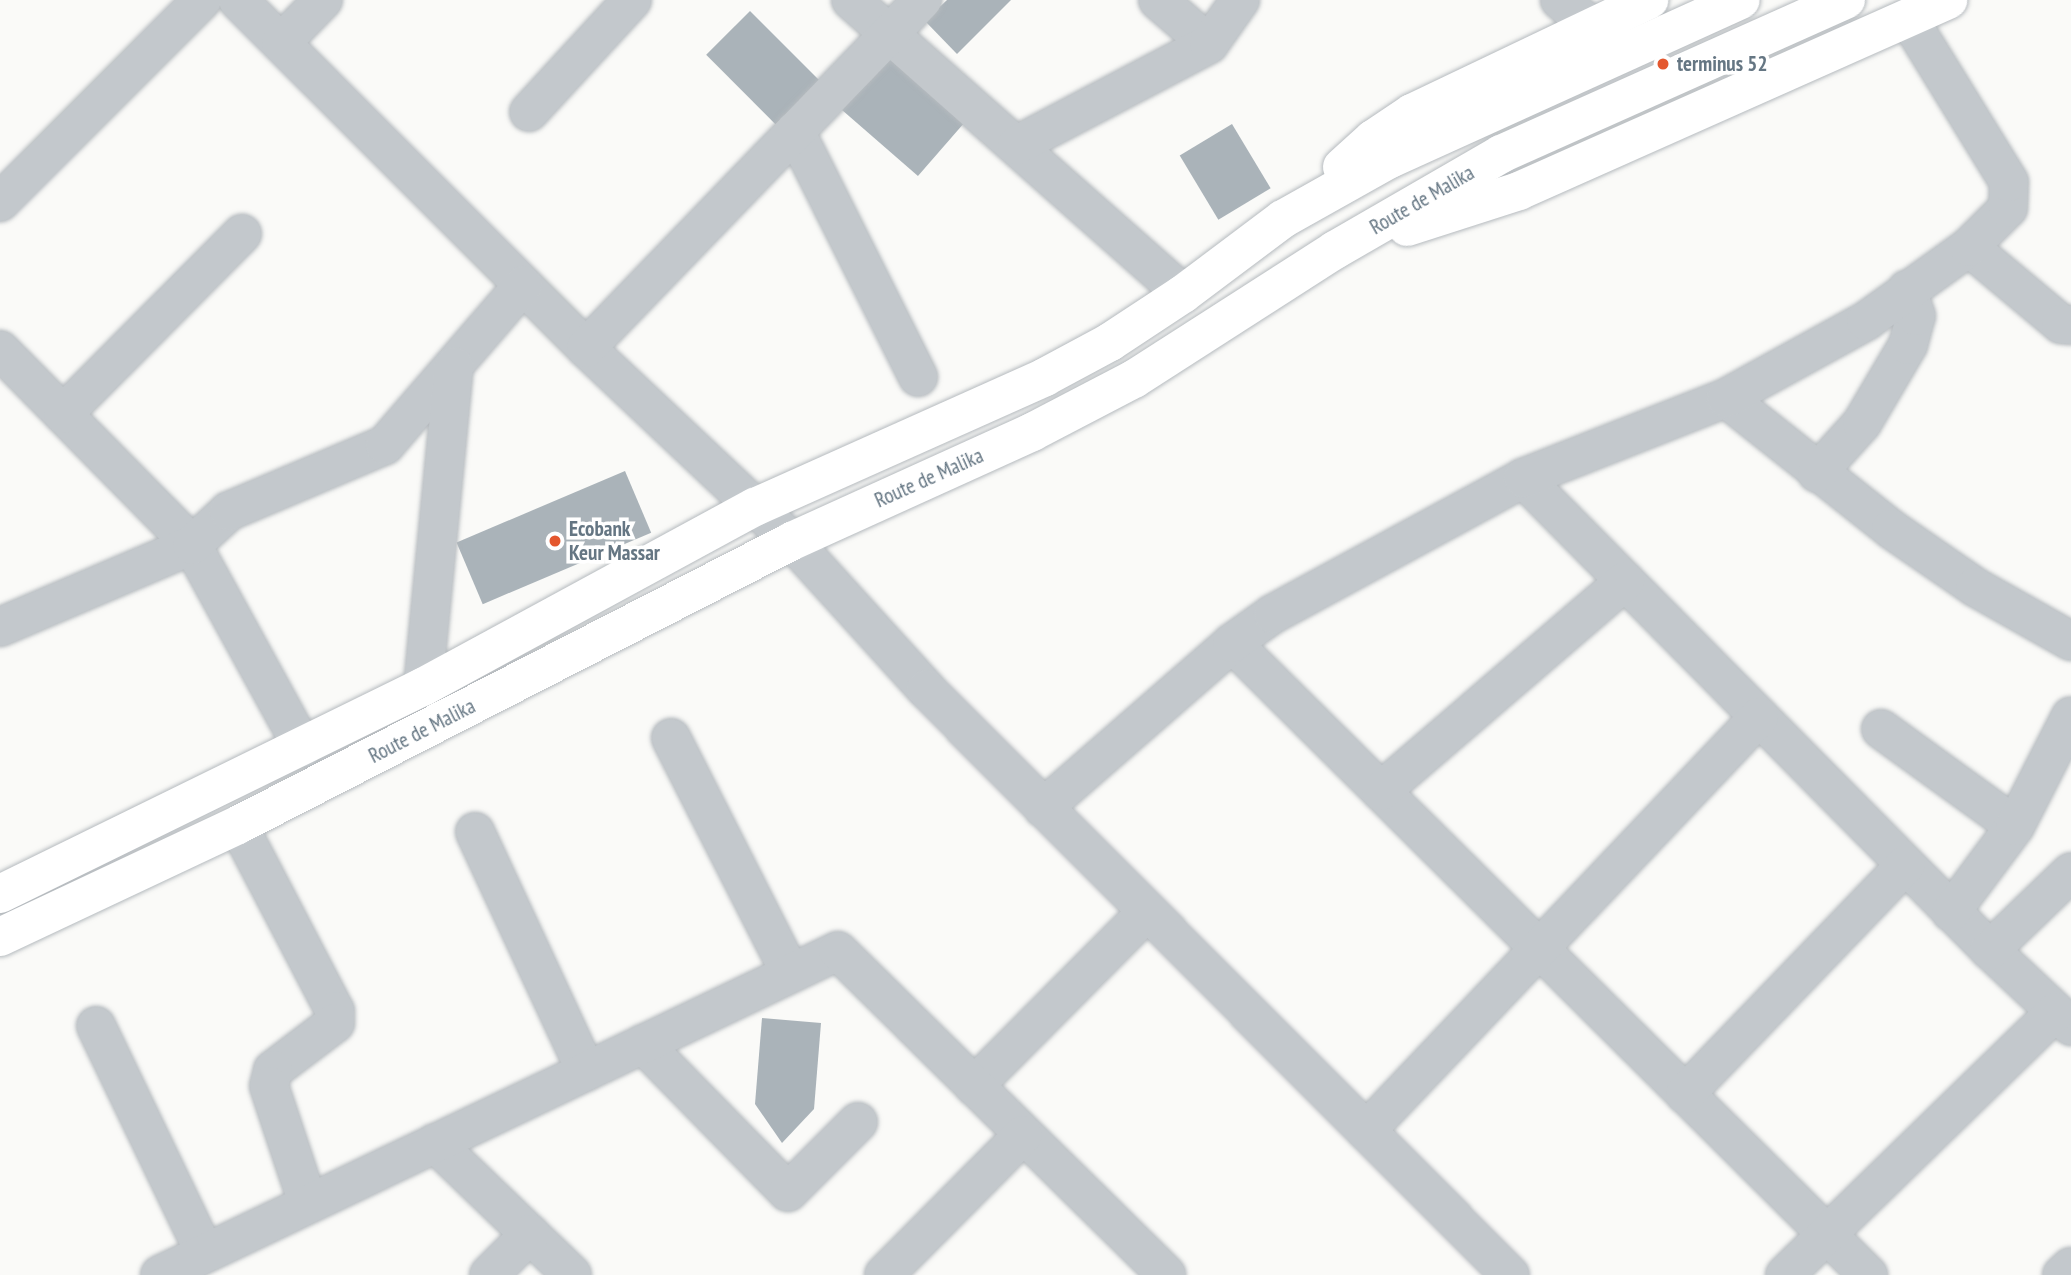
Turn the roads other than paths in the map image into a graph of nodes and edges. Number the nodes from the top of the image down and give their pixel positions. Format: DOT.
graph roads {
  1 [pos="202,0"];
  2 [pos="238,0"];
  3 [pos="323,0"];
  4 [pos="632,0"];
  5 [pos="851,0"];
  6 [pos="922,0"];
  7 [pos="1158,0"];
  8 [pos="1240,0"];
  9 [pos="1560,0"];
  10 [pos="1649,0"];
  11 [pos="1741,0"];
  12 [pos="1846,0"];
  13 [pos="1948,0"];
  14 [pos="1908,18"];
  15 [pos="1591,26"];
  16 [pos="888,35"];
  17 [pos="281,43"];
  18 [pos="1209,44"];
  19 [pos="529,112"];
  20 [pos="795,131"];
  21 [pos="1017,145"];
  22 [pos="0,202"];
  23 [pos="1283,219"];
  24 [pos="243,234"];
  25 [pos="1969,247"];
  26 [pos="1335,250"];
  27 [pos="523,285"];
  28 [pos="1907,290"];
  29 [pos="1183,293"];
  30 [pos="2071,325"];
  31 [pos="586,348"];
  32 [pos="0,350"];
  33 [pos="454,366"];
  34 [pos="918,377"];
  35 [pos="1726,398"];
  36 [pos="63,414"];
  37 [pos="1817,473"];
  38 [pos="1522,478"];
  39 [pos="755,507"];
  40 [pos="792,541"];
  41 [pos="192,545"];
  42 [pos="1625,581"];
  43 [pos="0,627"];
  44 [pos="2071,641"];
  45 [pos="1232,643"];
  46 [pos="423,687"];
  47 [pos="2071,716"];
  48 [pos="1759,717"];
  49 [pos="1881,729"];
  50 [pos="671,738"];
  51 [pos="303,748"];
  52 [pos="1381,792"];
  53 [pos="1043,807"];
  54 [pos="238,825"];
  55 [pos="2015,826"];
  56 [pos="475,832"];
  57 [pos="1905,865"];
  58 [pos="2071,872"];
  59 [pos="0,894"];
  60 [pos="1951,912"];
  61 [pos="1146,913"];
  62 [pos="0,937"];
  63 [pos="1540,949"];
  64 [pos="1990,950"];
  65 [pos="790,973"];
  66 [pos="2063,1019"];
  67 [pos="96,1026"];
  68 [pos="643,1044"];
  69 [pos="586,1071"];
  70 [pos="974,1086"];
  71 [pos="1685,1094"];
  72 [pos="858,1122"];
  73 [pos="1366,1131"];
  74 [pos="1023,1135"];
  75 [pos="435,1143"];
  76 [pos="308,1203"];
  77 [pos="530,1234"];
  78 [pos="1827,1234"];
  79 [pos="205,1253"];
  80 [pos="2071,1267"];
  81 [pos="160,1275"];
  82 [pos="489,1275"];
  83 [pos="572,1275"];
  84 [pos="884,1275"];
  85 [pos="1166,1275"];
  86 [pos="1510,1275"];
  87 [pos="1785,1275"];
  88 [pos="1868,1275"];
  89 [pos="2062,1275"];
  1 -- 22 [label="street"];
  2 -- 17 [label="street"];
  3 -- 17 [label="street"];
  4 -- 19 [label="street"];
  5 -- 16 [label="street"];
  6 -- 16 [label="street"];
  7 -- 18 [label="street"];
  8 -- 18 [label="street"];
  9 -- 15 [label="street"];
  10 -- 15 [label="main road"];
  11 -- 23 [label="main road, Route de Malika"];
  12 -- 26 [label="main road, Route de Malika"];
  13 -- 14 [label="main road"];
  14 -- 25 [label="street"];
  14 -- 26 [label="main road"];
  15 -- 23 [label="main road"];
  16 -- 20 [label="street"];
  16 -- 21 [label="street"];
  17 -- 27 [label="street"];
  18 -- 21 [label="street"];
  20 -- 31 [label="street"];
  20 -- 34 [label="street"];
  21 -- 29 [label="street"];
  23 -- 29 [label="main road, Route de Malika"];
  24 -- 36 [label="street"];
  25 -- 28 [label="street"];
  25 -- 30 [label="street"];
  26 -- 40 [label="main road, Route de Malika"];
  27 -- 31 [label="street"];
  27 -- 33 [label="street"];
  28 -- 35 [label="street"];
  28 -- 37 [label="street"];
  29 -- 39 [label="main road, Route de Malika"];
  31 -- 39 [label="street"];
  32 -- 36 [label="street"];
  33 -- 41 [label="street"];
  33 -- 46 [label="street"];
  35 -- 37 [label="street"];
  35 -- 38 [label="street"];
  36 -- 41 [label="street"];
  37 -- 44 [label="street"];
  38 -- 42 [label="street"];
  38 -- 45 [label="street"];
  39 -- 40 [label="street"];
  39 -- 46 [label="main road, Route de Malika"];
  40 -- 53 [label="street"];
  40 -- 54 [label="main road, Route de Malika"];
  41 -- 43 [label="street"];
  41 -- 51 [label="street"];
  42 -- 48 [label="street"];
  42 -- 52 [label="street"];
  45 -- 52 [label="street"];
  45 -- 53 [label="street"];
  46 -- 51 [label="main road, Route de Malika"];
  47 -- 55 [label="street"];
  48 -- 57 [label="street"];
  48 -- 63 [label="street"];
  49 -- 55 [label="street"];
  50 -- 65 [label="street"];
  51 -- 59 [label="main road, Route de Malika"];
  52 -- 63 [label="street"];
  53 -- 61 [label="street"];
  54 -- 62 [label="main road, Route de Malika"];
  54 -- 76 [label="street"];
  55 -- 60 [label="street"];
  56 -- 69 [label="street"];
  57 -- 60 [label="street"];
  57 -- 71 [label="street"];
  58 -- 64 [label="street"];
  60 -- 64 [label="street"];
  61 -- 70 [label="street"];
  61 -- 73 [label="street"];
  63 -- 71 [label="street"];
  63 -- 73 [label="street"];
  64 -- 66 [label="street"];
  65 -- 68 [label="street"];
  65 -- 70 [label="street"];
  66 -- 78 [label="street"];
  67 -- 79 [label="street"];
  68 -- 69 [label="street"];
  68 -- 72 [label="street"];
  69 -- 75 [label="street"];
  70 -- 74 [label="street"];
  71 -- 78 [label="street"];
  73 -- 86 [label="street"];
  74 -- 84 [label="street"];
  74 -- 85 [label="street"];
  75 -- 76 [label="street"];
  75 -- 77 [label="street"];
  76 -- 79 [label="street"];
  77 -- 82 [label="street"];
  77 -- 83 [label="street"];
  78 -- 87 [label="street"];
  78 -- 88 [label="street"];
  79 -- 81 [label="street"];
  80 -- 89 [label="street"];
}
